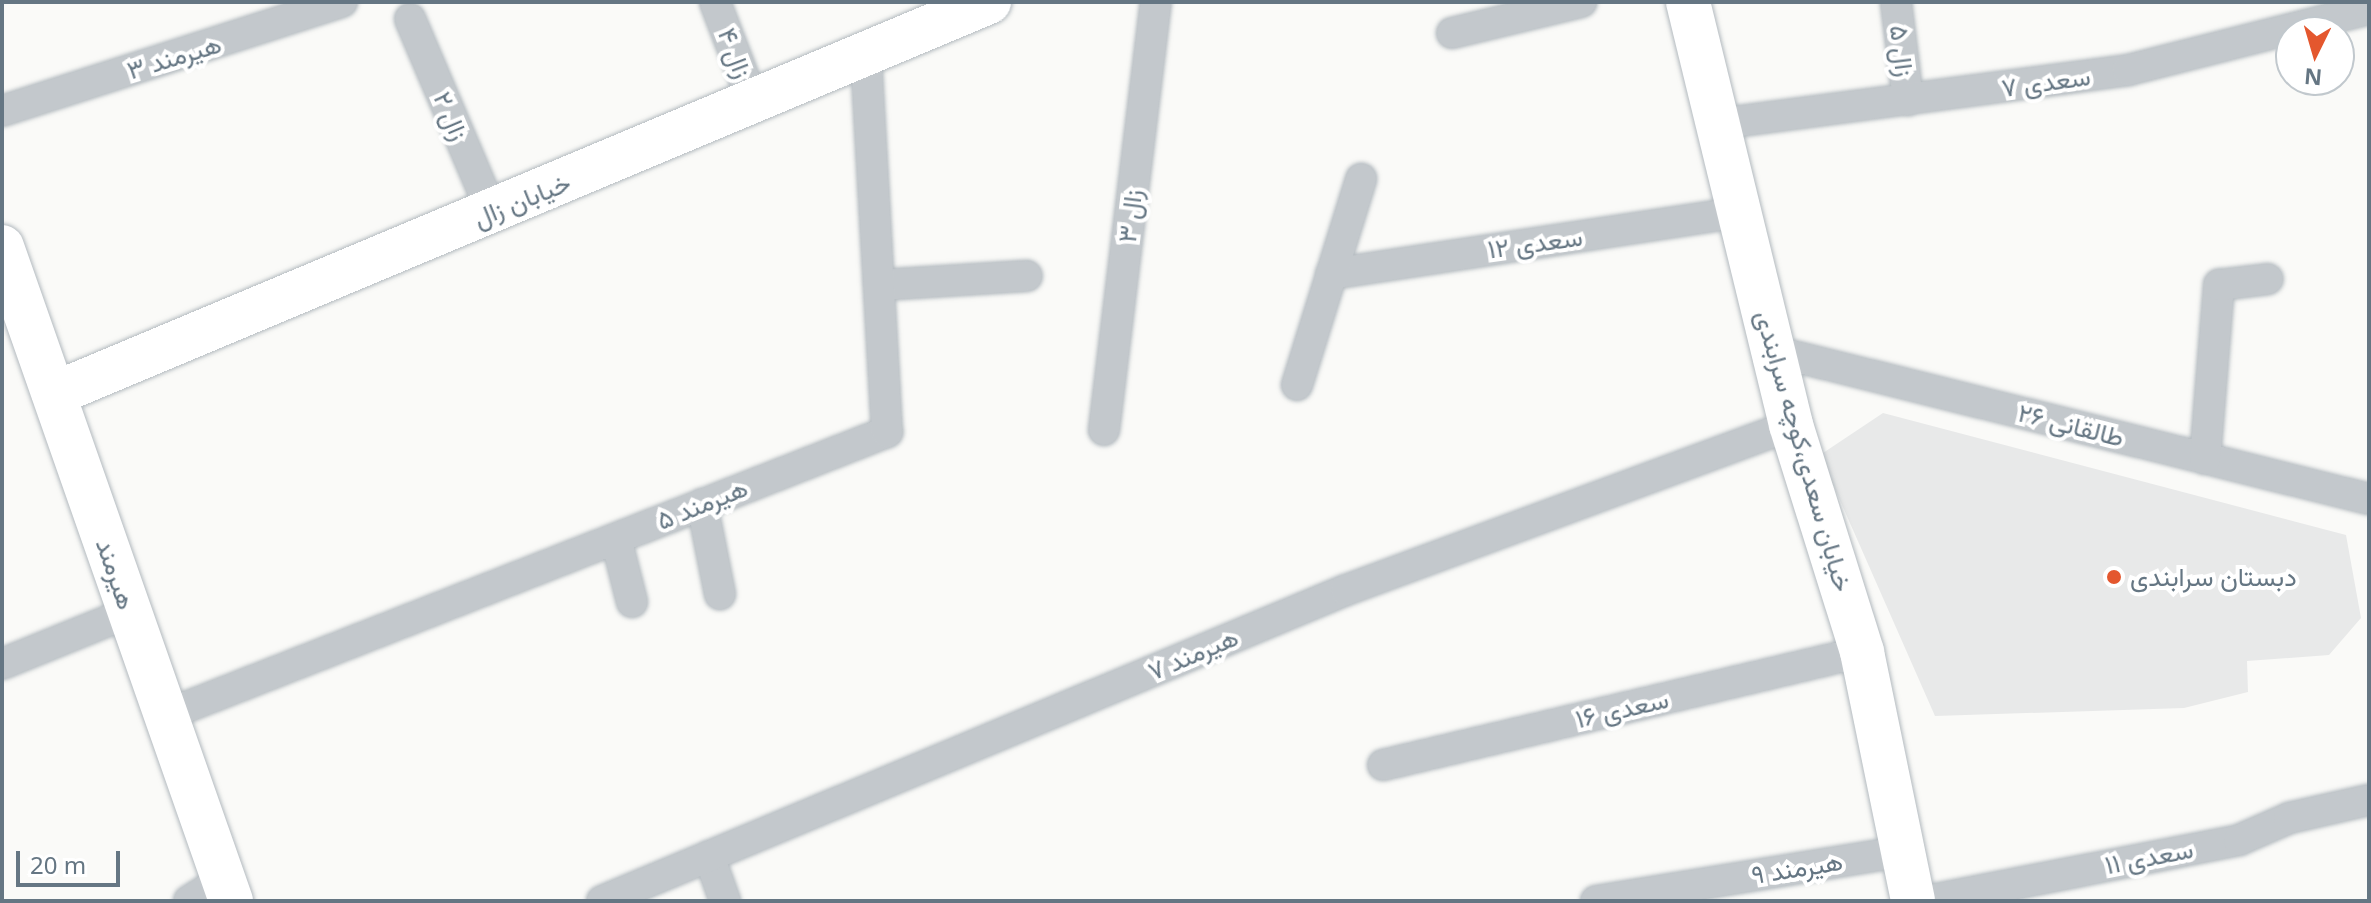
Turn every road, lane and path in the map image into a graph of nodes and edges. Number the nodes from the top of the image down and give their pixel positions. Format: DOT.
graph roads {
  1 [pos="342,2"];
  2 [pos="715,2"];
  3 [pos="989,2"];
  4 [pos="1156,2"];
  5 [pos="1581,2"];
  6 [pos="1688,2"];
  7 [pos="1896,2"];
  8 [pos="2369,5"];
  9 [pos="410,19"];
  10 [pos="1452,33"];
  11 [pos="866,55"];
  12 [pos="1908,100"];
  13 [pos="754,104"];
  14 [pos="2,111"];
  15 [pos="1718,124"];
  16 [pos="1361,179"];
  17 [pos="492,212"];
  18 [pos="1739,212"];
  19 [pos="2,247"];
  20 [pos="1331,274"];
  21 [pos="1027,276"];
  22 [pos="2268,279"];
  23 [pos="879,285"];
  24 [pos="1773,351"];
  25 [pos="1297,385"];
  26 [pos="54,394"];
  27 [pos="1791,425"];
  28 [pos="1104,430"];
  29 [pos="2205,459"];
  30 [pos="2369,499"];
  31 [pos="702,504"];
  32 [pos="616,539"];
  33 [pos="720,594"];
  34 [pos="632,602"];
  35 [pos="130,612"];
  36 [pos="1862,652"];
  37 [pos="2,664"];
  38 [pos="166,715"];
  39 [pos="1383,765"];
  40 [pos="2369,800"];
  41 [pos="1904,851"];
  42 [pos="709,856"];
  43 [pos="214,894"];
  44 [pos="602,901"];
  45 [pos="725,901"];
  46 [pos="1596,901"];
  47 [pos="1913,901"];
  48 [pos="1926,901"];
  1 -- 14 [label="street, هیرمند ۳"];
  2 -- 13 [label="street, زال ۴"];
  3 -- 11 [label="street, خیابان زال"];
  4 -- 28 [label="street, زال ۳"];
  5 -- 10 [label="street"];
  6 -- 15 [label="street, خیابان سعدی،کوچه سرابندی"];
  7 -- 12 [label="street, زال ۵"];
  8 -- 12 [label="street, سعدی ۷"];
  9 -- 17 [label="street, زال ۲"];
  11 -- 13 [label="street, خیابان زال"];
  11 -- 23 [label="street, هیرمند ۵"];
  12 -- 15 [label="street, سعدی ۷"];
  13 -- 17 [label="street, خیابان زال"];
  15 -- 18 [label="street, خیابان سعدی،کوچه سرابندی"];
  16 -- 20 [label="street"];
  17 -- 26 [label="street, خیابان زال"];
  18 -- 20 [label="street, سعدی ۱۲"];
  18 -- 24 [label="street, خیابان سعدی،کوچه سرابندی"];
  19 -- 26 [label="street, هیرمند"];
  20 -- 25 [label="street"];
  21 -- 23 [label="street"];
  22 -- 29 [label="street"];
  23 -- 31 [label="street, هیرمند ۵"];
  24 -- 27 [label="street, خیابان سعدی،کوچه سرابندی"];
  24 -- 29 [label="street, طالقانی ۲۶"];
  26 -- 35 [label="street, هیرمند"];
  27 -- 36 [label="street, خیابان سعدی،کوچه سرابندی"];
  27 -- 42 [label="street, هیرمند ٧"];
  29 -- 30 [label="street, طالقانی ۲۶"];
  31 -- 32 [label="street, هیرمند ۵"];
  31 -- 33 [label="street"];
  32 -- 34 [label="street"];
  32 -- 38 [label="street, هیرمند ۵"];
  35 -- 37 [label="street"];
  35 -- 38 [label="street, هیرمند"];
  36 -- 39 [label="street, سعدی ۱۶"];
  36 -- 41 [label="street, خیابان سعدی،کوچه سرابندی"];
  38 -- 43 [label="street, هیرمند"];
  40 -- 48 [label="street, سعدی ۱۱"];
  41 -- 46 [label="street, هیرمند ٩"];
  41 -- 47 [label="street, خیابان سعدی،کوچه سرابندی"];
  42 -- 44 [label="street, هیرمند ٧"];
  42 -- 45 [label="street"];
}
